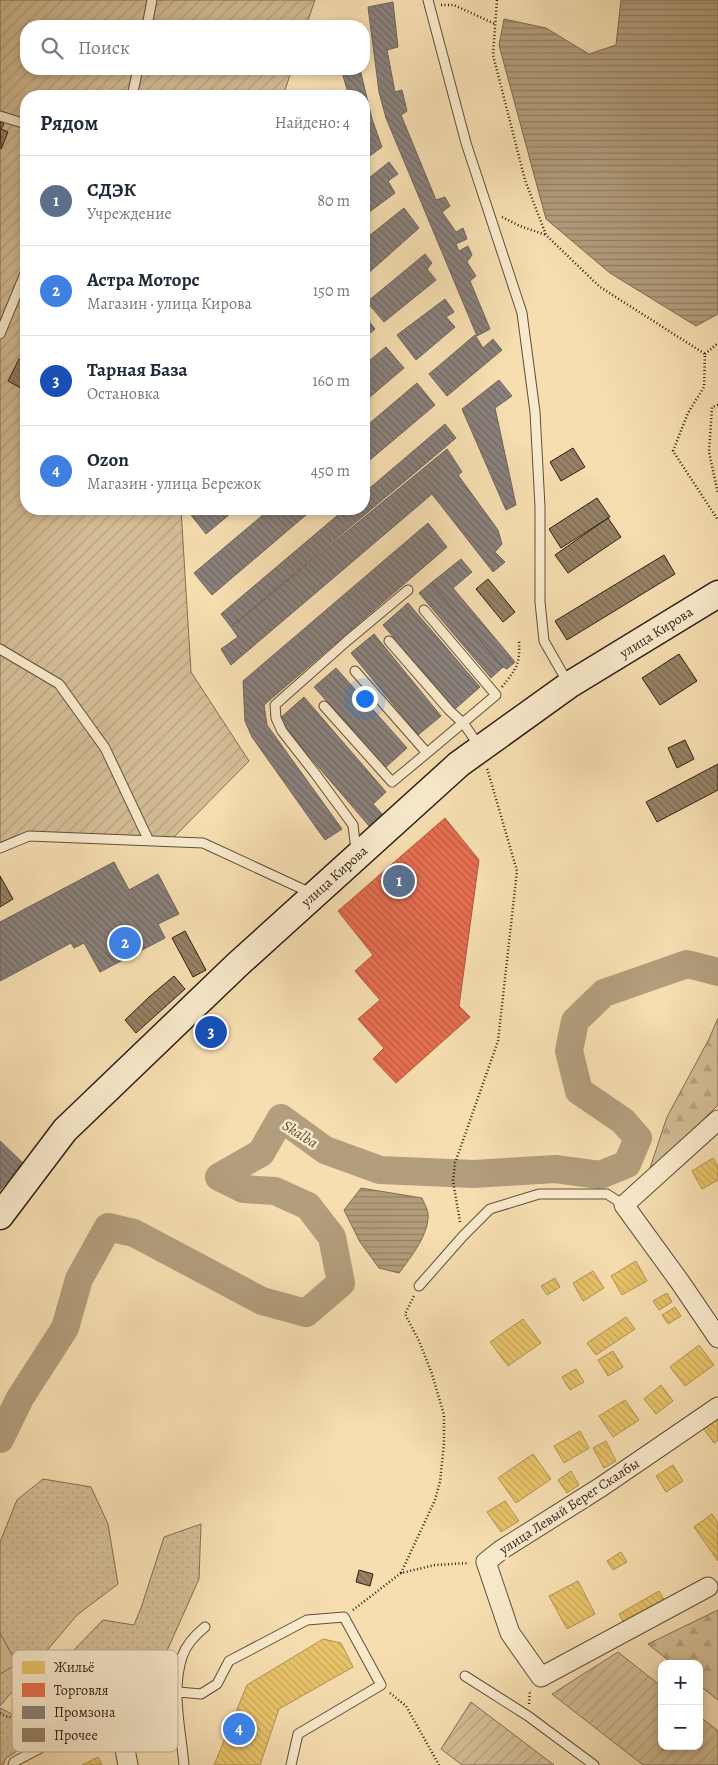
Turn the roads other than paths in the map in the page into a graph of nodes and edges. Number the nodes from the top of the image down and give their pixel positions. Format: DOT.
graph roads {
  1 [pos="152,0"];
  2 [pos="429,3"];
  3 [pos="148,20"];
  4 [pos="137,75"];
  5 [pos="133,90"];
  6 [pos="0,116"];
  7 [pos="20,122"];
  8 [pos="20,286"];
  9 [pos="0,334"];
  10 [pos="408,590"];
  11 [pos="718,594"];
  12 [pos="424,610"];
  13 [pos="389,641"];
  14 [pos="0,649"];
  15 [pos="355,671"];
  16 [pos="569,685"];
  17 [pos="324,706"];
  18 [pos="464,724"];
  19 [pos="481,748"];
  20 [pos="427,753"];
  21 [pos="149,841"];
  22 [pos="0,848"];
  23 [pos="356,857"];
  24 [pos="314,895"];
  25 [pos="718,1120"];
  26 [pos="624,1205"];
  27 [pos="0,1216"];
  28 [pos="418,1286"];
  29 [pos="718,1338"];
  30 [pos="718,1407"];
  31 [pos="708,1587"];
  32 [pos="205,1627"];
  33 [pos="465,1676"];
  34 [pos="178,1684"];
  35 [pos="178,1691"];
  36 [pos="178,1702"];
  37 [pos="33,1752"];
  38 [pos="125,1752"];
  39 [pos="13,1765"];
  40 [pos="128,1765"];
  41 [pos="184,1765"];
  42 [pos="291,1765"];
  43 [pos="594,1765"];
  1 -- 3 [label="lane"];
  2 -- 16 [label="lane"];
  4 -- 5 [label="lane"];
  6 -- 7 [label="lane"];
  8 -- 9 [label="lane"];
  10 -- 23 [label="lane"];
  11 -- 16 [label="street, улица Кирова"];
  12 -- 18 [label="lane"];
  13 -- 18 [label="lane"];
  14 -- 21 [label="lane"];
  15 -- 20 [label="lane"];
  16 -- 19 [label="street, улица Кирова"];
  17 -- 20 [label="lane"];
  18 -- 19 [label="lane"];
  18 -- 20 [label="lane"];
  19 -- 23 [label="street, улица Кирова"];
  21 -- 22 [label="lane"];
  21 -- 24 [label="lane"];
  23 -- 24 [label="street, улица Кирова"];
  24 -- 27 [label="street, улица Кирова"];
  25 -- 26 [label="street"];
  26 -- 28 [label="lane"];
  26 -- 29 [label="street"];
  30 -- 31 [label="street, улица Левый Берег Скалбы"];
  32 -- 34 [label="lane"];
  33 -- 43 [label="lane"];
  35 -- 42 [label="lane"];
  36 -- 41 [label="lane"];
  37 -- 39 [label="lane"];
  38 -- 40 [label="street"];
}
